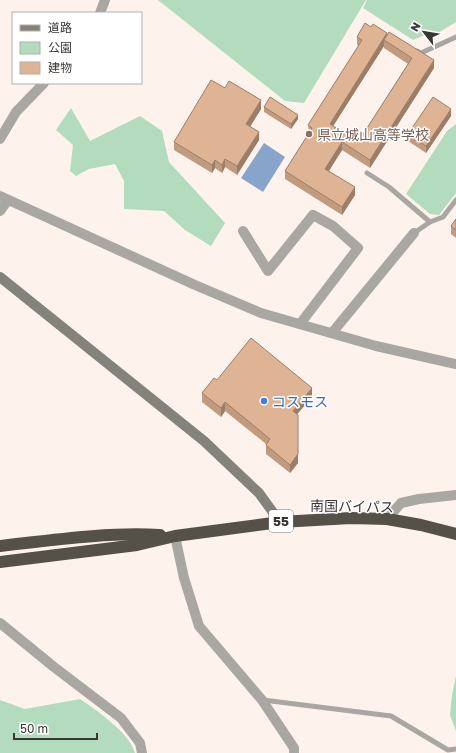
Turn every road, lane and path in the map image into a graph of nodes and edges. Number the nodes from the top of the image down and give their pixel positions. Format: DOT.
graph roads {
  1 [pos="105,0"];
  2 [pos="100,12"];
  3 [pos="456,37"];
  4 [pos="412,48"];
  5 [pos="43,84"];
  6 [pos="0,139"];
  7 [pos="367,173"];
  8 [pos="4,198"];
  9 [pos="456,200"];
  10 [pos="0,211"];
  11 [pos="430,222"];
  12 [pos="243,231"];
  13 [pos="414,234"];
  14 [pos="0,277"];
  15 [pos="300,324"];
  16 [pos="332,333"];
  17 [pos="456,364"];
  18 [pos="456,495"];
  19 [pos="387,520"];
  20 [pos="280,522"];
  21 [pos="456,534"];
  22 [pos="176,536"];
  23 [pos="0,546"];
  24 [pos="0,562"];
  25 [pos="0,623"];
  26 [pos="262,700"];
  27 [pos="456,749"];
  28 [pos="142,753"];
  29 [pos="294,753"];
  1 -- 2 [label="street"];
  3 -- 4 [label="lane"];
  5 -- 6 [label="street"];
  7 -- 11 [label="lane"];
  8 -- 10 [label="street"];
  8 -- 15 [label="street"];
  9 -- 11 [label="lane"];
  11 -- 13 [label="lane"];
  12 -- 15 [label="street"];
  13 -- 16 [label="street"];
  14 -- 20 [label="street"];
  15 -- 16 [label="street"];
  16 -- 17 [label="street"];
  18 -- 19 [label="street"];
  19 -- 20 [label="highway, 南国バイパス / 55"];
  19 -- 21 [label="highway, 南国バイパス / 55"];
  20 -- 22 [label="highway, 南国バイパス / 55"];
  22 -- 23 [label="highway, 南国バイパス / 55"];
  22 -- 24 [label="highway, 南国バイパス / 55"];
  22 -- 26 [label="street"];
  25 -- 28 [label="street"];
  26 -- 27 [label="lane"];
  26 -- 29 [label="street"];
}
